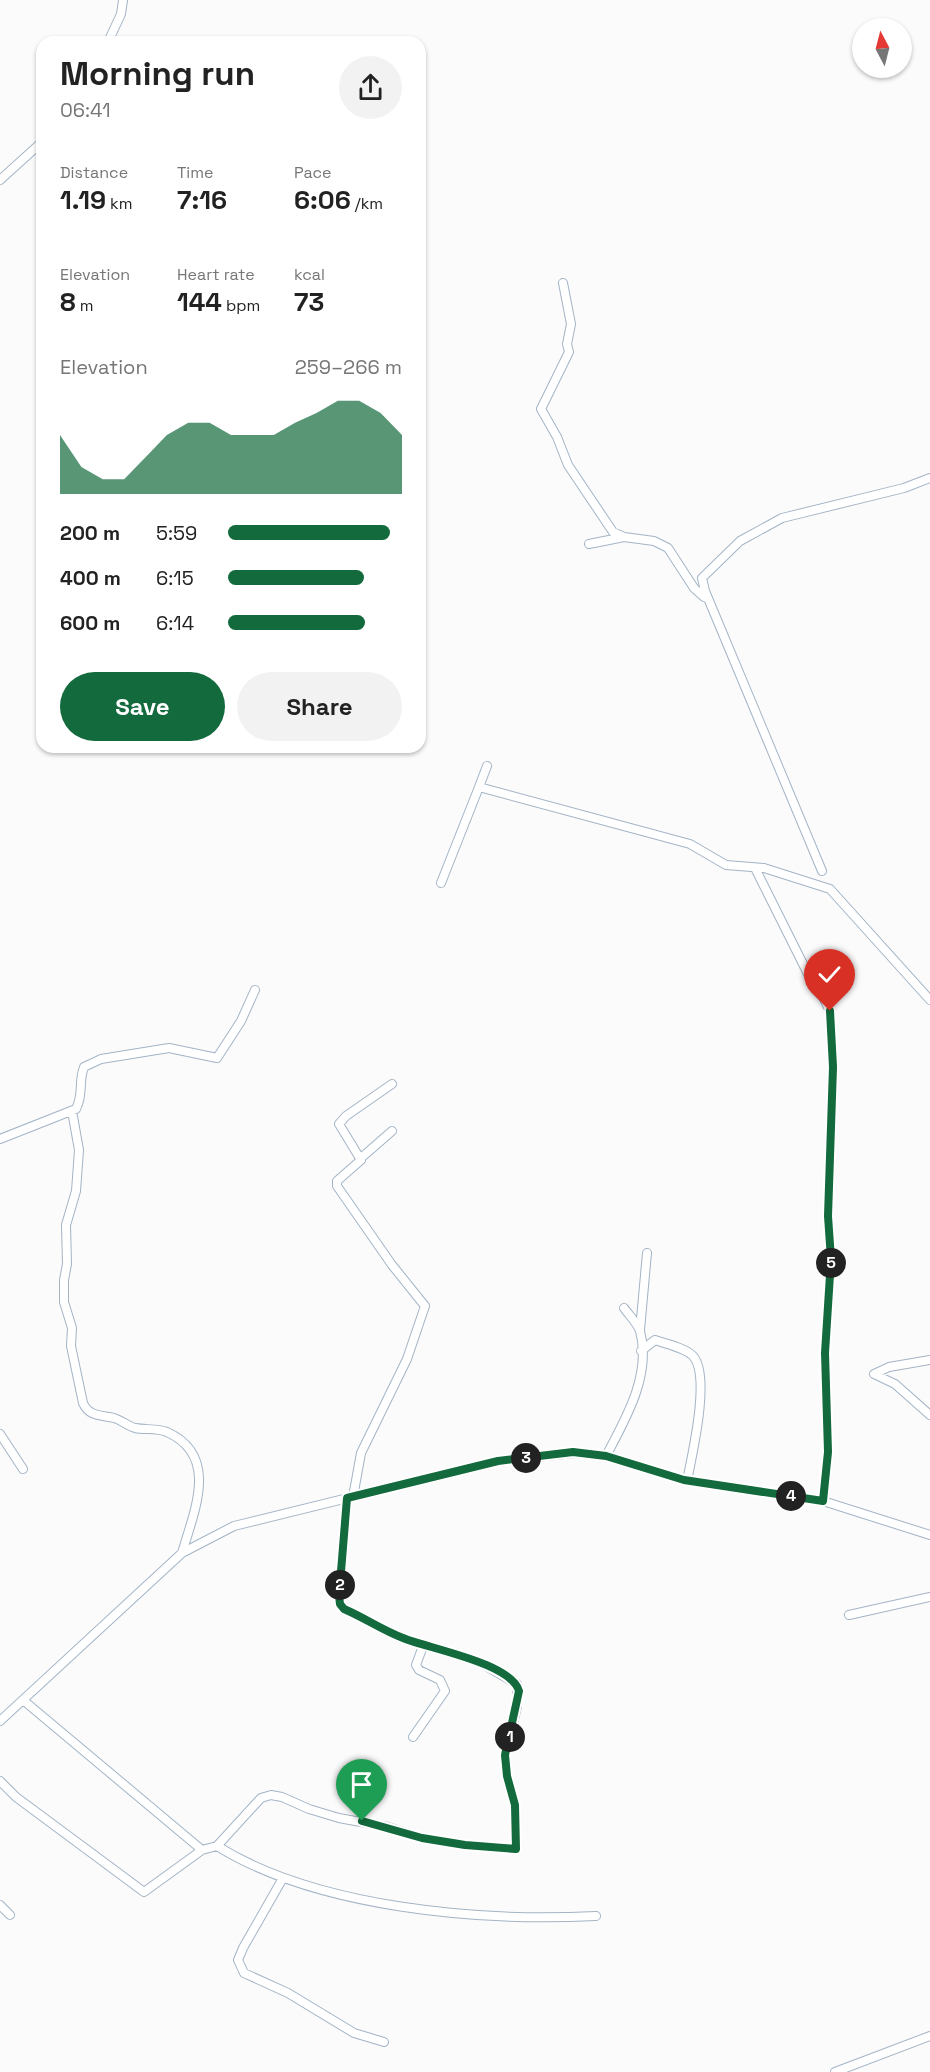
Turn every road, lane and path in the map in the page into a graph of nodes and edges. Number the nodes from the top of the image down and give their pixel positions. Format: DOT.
graph roads {
  1 [pos="123,0"];
  2 [pos="111,36"];
  3 [pos="36,147"];
  4 [pos="0,180"];
  5 [pos="563,283"];
  6 [pos="930,478"];
  7 [pos="624,537"];
  8 [pos="589,544"];
  9 [pos="705,591"];
  10 [pos="487,766"];
  11 [pos="479,787"];
  12 [pos="755,868"];
  13 [pos="822,870"];
  14 [pos="441,883"];
  15 [pos="255,990"];
  16 [pos="930,1000"];
  17 [pos="392,1084"];
  18 [pos="72,1110"];
  19 [pos="392,1131"];
  20 [pos="0,1139"];
  21 [pos="361,1158"];
  22 [pos="647,1253"];
  23 [pos="624,1308"];
  24 [pos="640,1330"];
  25 [pos="642,1351"];
  26 [pos="930,1360"];
  27 [pos="930,1415"];
  28 [pos="0,1434"];
  29 [pos="606,1456"];
  30 [pos="24,1469"];
  31 [pos="687,1481"];
  32 [pos="350,1498"];
  33 [pos="823,1501"];
  34 [pos="930,1535"];
  35 [pos="182,1553"];
  36 [pos="930,1597"];
  37 [pos="849,1615"];
  38 [pos="423,1646"];
  39 [pos="23,1700"];
  40 [pos="0,1721"];
  41 [pos="413,1737"];
  42 [pos="0,1780"];
  43 [pos="217,1846"];
  44 [pos="202,1850"];
  45 [pos="284,1878"];
  46 [pos="0,1905"];
  47 [pos="10,1915"];
  48 [pos="597,1916"];
  49 [pos="930,2036"];
  50 [pos="384,2042"];
  51 [pos="835,2072"];
  1 -- 2 [label="street"];
  3 -- 4 [label="street"];
  5 -- 7 [label="street"];
  6 -- 9 [label="street"];
  7 -- 8 [label="street"];
  7 -- 9 [label="street"];
  9 -- 13 [label="street"];
  10 -- 11 [label="street"];
  11 -- 12 [label="street"];
  11 -- 14 [label="street"];
  12 -- 16 [label="street"];
  12 -- 33 [label="street"];
  15 -- 18 [label="street"];
  17 -- 21 [label="street"];
  18 -- 20 [label="street"];
  18 -- 35 [label="street"];
  19 -- 21 [label="street"];
  21 -- 32 [label="street"];
  22 -- 24 [label="street"];
  23 -- 24 [label="street"];
  24 -- 25 [label="street"];
  25 -- 29 [label="street"];
  25 -- 31 [label="street"];
  26 -- 27 [label="street"];
  28 -- 30 [label="street"];
  29 -- 31 [label="street"];
  29 -- 32 [label="street"];
  31 -- 33 [label="street"];
  32 -- 35 [label="street"];
  32 -- 38 [label="street"];
  33 -- 34 [label="street"];
  35 -- 39 [label="street"];
  36 -- 37 [label="street"];
  38 -- 41 [label="street"];
  38 -- 43 [label="street"];
  39 -- 40 [label="street"];
  39 -- 44 [label="street"];
  42 -- 44 [label="street"];
  43 -- 44 [label="street"];
  43 -- 45 [label="street"];
  45 -- 48 [label="street"];
  45 -- 50 [label="street"];
  46 -- 47 [label="street"];
  49 -- 51 [label="street"];
}
